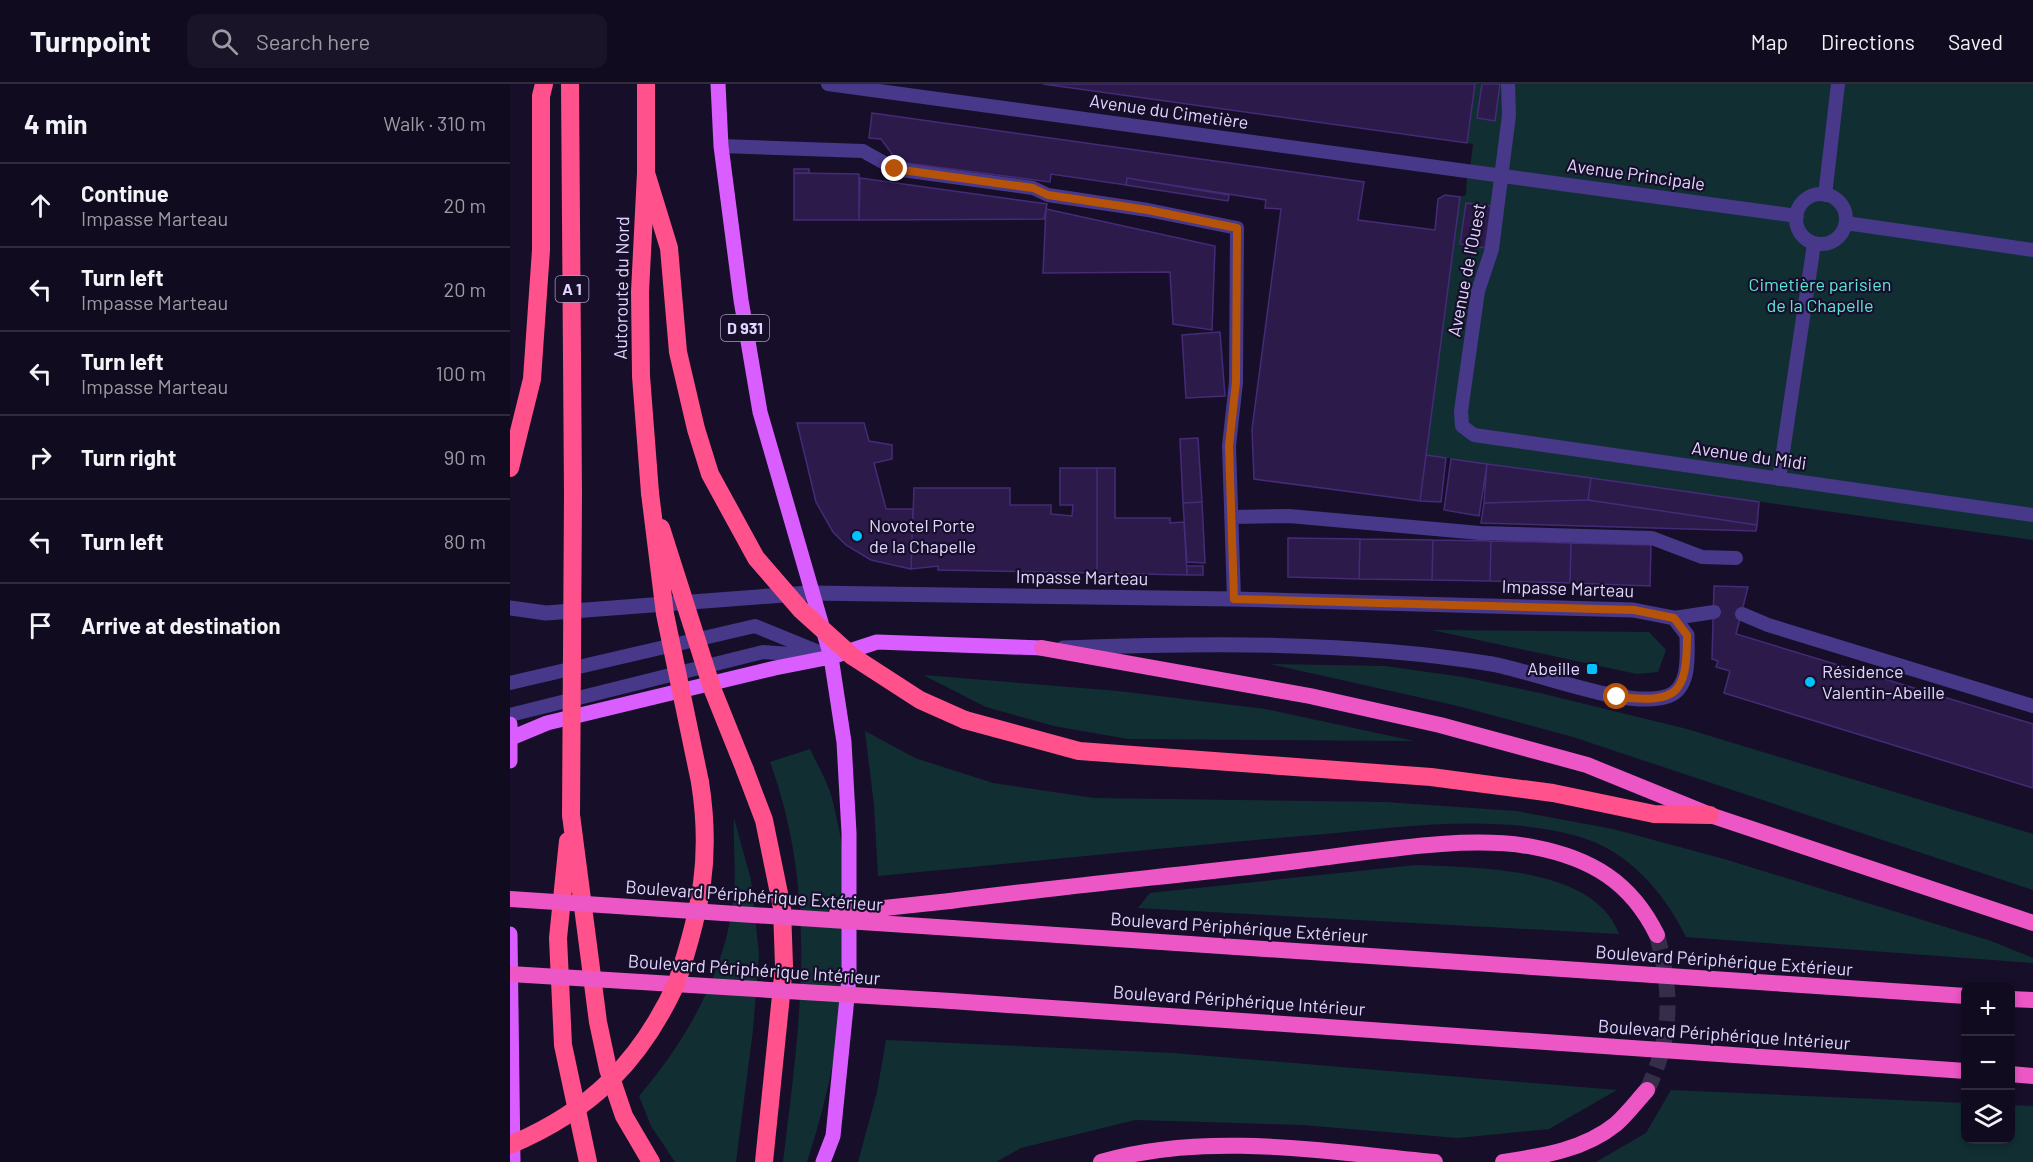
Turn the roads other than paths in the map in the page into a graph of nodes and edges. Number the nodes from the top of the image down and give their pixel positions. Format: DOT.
graph roads {
  1 [pos="544,84"];
  2 [pos="570,84"];
  3 [pos="646,84"];
  4 [pos="718,84"];
  5 [pos="828,84"];
  6 [pos="1508,84"];
  7 [pos="1838,84"];
  8 [pos="721,146"];
  9 [pos="1470,171"];
  10 [pos="646,173"];
  11 [pos="1502,175"];
  12 [pos="1825,195"];
  13 [pos="1797,216"];
  14 [pos="1846,223"];
  15 [pos="1815,244"];
  16 [pos="2033,250"];
  17 [pos="1462,426"];
  18 [pos="510,468"];
  19 [pos="1779,479"];
  20 [pos="650,493"];
  21 [pos="2033,515"];
  22 [pos="1232,517"];
  23 [pos="1736,558"];
  24 [pos="810,593"];
  25 [pos="1234,599"];
  26 [pos="510,608"];
  27 [pos="1714,612"];
  28 [pos="1742,614"];
  29 [pos="1674,618"];
  30 [pos="1042,648"];
  31 [pos="831,657"];
  32 [pos="510,683"];
  33 [pos="2033,706"];
  34 [pos="510,715"];
  35 [pos="510,724"];
  36 [pos="511,738"];
  37 [pos="510,761"];
  38 [pos="571,815"];
  39 [pos="1710,815"];
  40 [pos="510,900"];
  41 [pos="793,917"];
  42 [pos="2033,923"];
  43 [pos="510,934"];
  44 [pos="1657,935"];
  45 [pos="510,974"];
  46 [pos="1961,996"];
  47 [pos="2015,999"];
  48 [pos="2033,1000"];
  49 [pos="1961,1071"];
  50 [pos="2015,1074"];
  51 [pos="2033,1076"];
  52 [pos="1647,1090"];
  53 [pos="510,1145"];
  54 [pos="1122,1156"];
  55 [pos="513,1162"];
  56 [pos="588,1162"];
  57 [pos="651,1162"];
  58 [pos="764,1162"];
  59 [pos="823,1162"];
  60 [pos="1101,1162"];
  61 [pos="1158,1162"];
  62 [pos="1435,1162"];
  63 [pos="1503,1162"];
  1 -- 18 [label="highway"];
  2 -- 38 [label="highway, A 1, bridge"];
  3 -- 10 [label="highway, Autoroute du Nord"];
  4 -- 8 [label="main road, D 931"];
  5 -- 9 [label="lane, Avenue du Cimetière"];
  6 -- 11 [label="lane, Avenue de l'Ouest"];
  7 -- 12 [label="lane"];
  8 -- 22 [label="lane"];
  8 -- 24 [label="main road, D 931"];
  9 -- 11 [label="lane, Avenue Principale"];
  10 -- 20 [label="highway, Autoroute du Nord, bridge"];
  10 -- 39 [label="highway, bridge"];
  11 -- 13 [label="lane, Avenue Principale"];
  11 -- 17 [label="lane, Avenue de l'Ouest"];
  12 -- 13 [label="lane"];
  12 -- 14 [label="lane"];
  13 -- 15 [label="lane"];
  14 -- 15 [label="lane"];
  14 -- 16 [label="lane"];
  15 -- 19 [label="lane"];
  17 -- 19 [label="lane, Avenue du Midi"];
  19 -- 21 [label="lane, Avenue du Midi"];
  20 -- 53 [label="highway, bridge"];
  20 -- 58 [label="highway, bridge"];
  22 -- 23 [label="lane"];
  22 -- 25 [label="lane"];
  24 -- 25 [label="street, Impasse Marteau"];
  24 -- 26 [label="street, Impasse Marteau"];
  24 -- 31 [label="main road"];
  25 -- 29 [label="street, Impasse Marteau"];
  27 -- 29 [label="lane"];
  28 -- 33 [label="lane"];
  29 -- 30 [label="street"];
  30 -- 31 [label="main road"];
  30 -- 39 [label="highway"];
  31 -- 32 [label="lane"];
  31 -- 34 [label="lane"];
  31 -- 36 [label="main road"];
  31 -- 59 [label="main road"];
  35 -- 36 [label="main road"];
  36 -- 37 [label="main road"];
  38 -- 56 [label="highway"];
  38 -- 57 [label="highway"];
  39 -- 42 [label="highway"];
  40 -- 41 [label="highway, Boulevard Périphérique Extérieur, bridge"];
  41 -- 44 [label="highway, bridge"];
  41 -- 46 [label="highway, Boulevard Périphérique Extérieur, bridge"];
  43 -- 55 [label="main road"];
  45 -- 49 [label="highway, Boulevard Périphérique Intérieur, bridge"];
  47 -- 48 [label="highway"];
  50 -- 51 [label="highway"];
  52 -- 63 [label="highway"];
  54 -- 60 [label="highway"];
  54 -- 61 [label="highway"];
  54 -- 62 [label="highway"];
}
